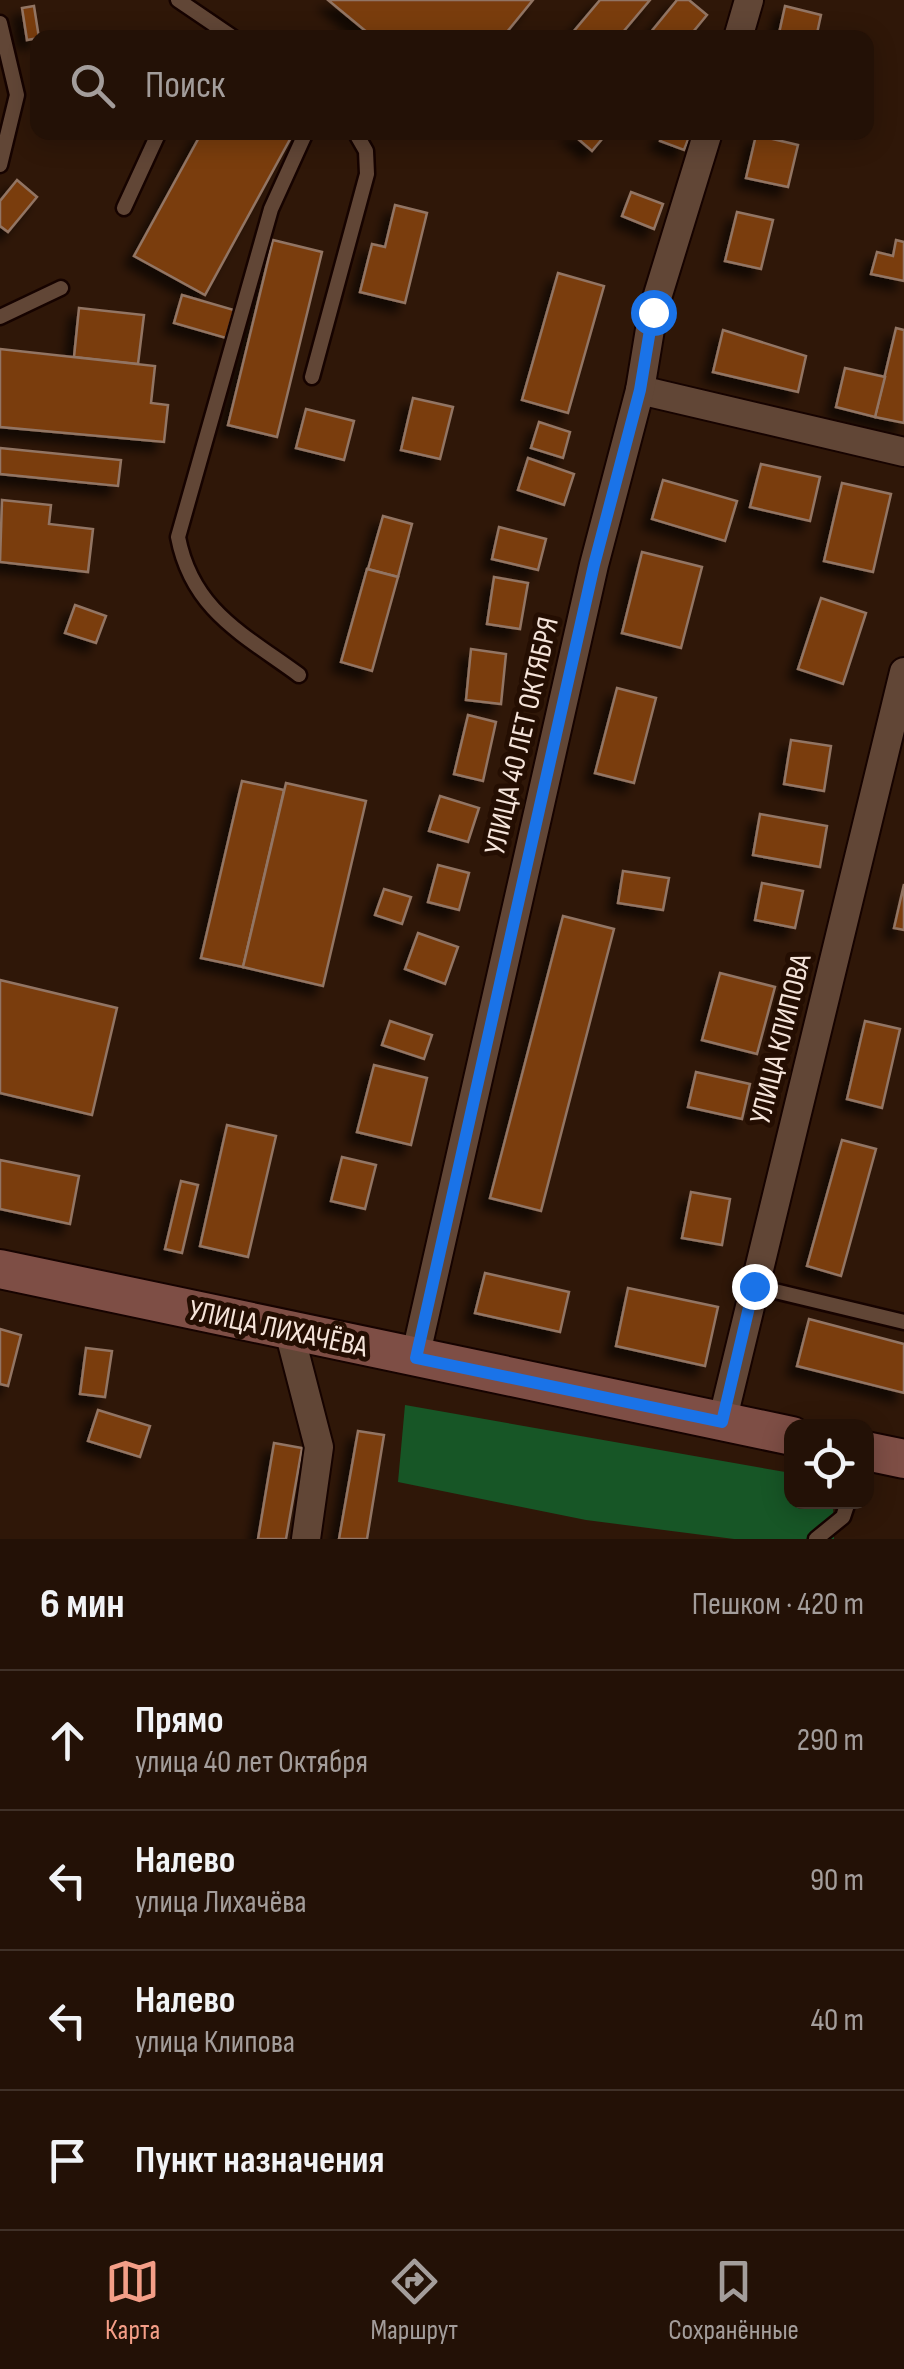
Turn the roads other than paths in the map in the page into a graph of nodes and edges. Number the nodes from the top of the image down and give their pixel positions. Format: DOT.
graph roads {
  1 [pos="178,0"];
  2 [pos="750,0"];
  3 [pos="0,22"];
  4 [pos="211,22"];
  5 [pos="208,30"];
  6 [pos="222,30"];
  7 [pos="741,30"];
  8 [pos="156,140"];
  9 [pos="302,140"];
  10 [pos="359,140"];
  11 [pos="706,140"];
  12 [pos="0,164"];
  13 [pos="124,208"];
  14 [pos="62,288"];
  15 [pos="0,318"];
  16 [pos="312,377"];
  17 [pos="640,390"];
  18 [pos="904,452"];
  19 [pos="904,672"];
  20 [pos="299,675"];
  21 [pos="0,1270"];
  22 [pos="754,1286"];
  23 [pos="904,1322"];
  24 [pos="289,1331"];
  25 [pos="416,1358"];
  26 [pos="722,1422"];
  27 [pos="784,1434"];
  28 [pos="874,1453"];
  29 [pos="904,1459"];
  30 [pos="846,1509"];
  31 [pos="306,1539"];
  32 [pos="816,1539"];
  1 -- 4 [label="lane"];
  2 -- 7 [label="street"];
  3 -- 12 [label="lane"];
  4 -- 5 [label="lane"];
  4 -- 6 [label="lane"];
  8 -- 13 [label="lane"];
  9 -- 20 [label="lane"];
  10 -- 16 [label="lane"];
  11 -- 17 [label="street, УЛИЦА 40 ЛЕТ ОКТЯБРЯ"];
  14 -- 15 [label="lane"];
  17 -- 18 [label="street"];
  17 -- 25 [label="street, УЛИЦА 40 ЛЕТ ОКТЯБРЯ"];
  19 -- 22 [label="street, УЛИЦА КЛИПОВА"];
  21 -- 24 [label="street, УЛИЦА ЛИХАЧЁВА"];
  22 -- 23 [label="lane"];
  22 -- 26 [label="street, УЛИЦА КЛИПОВА"];
  24 -- 25 [label="street, УЛИЦА ЛИХАЧЁВА"];
  24 -- 31 [label="street"];
  25 -- 26 [label="street, УЛИЦА ЛИХАЧЁВА"];
  26 -- 27 [label="street, УЛИЦА ЛИХАЧЁВА"];
  28 -- 29 [label="street"];
  30 -- 32 [label="lane"];
}
